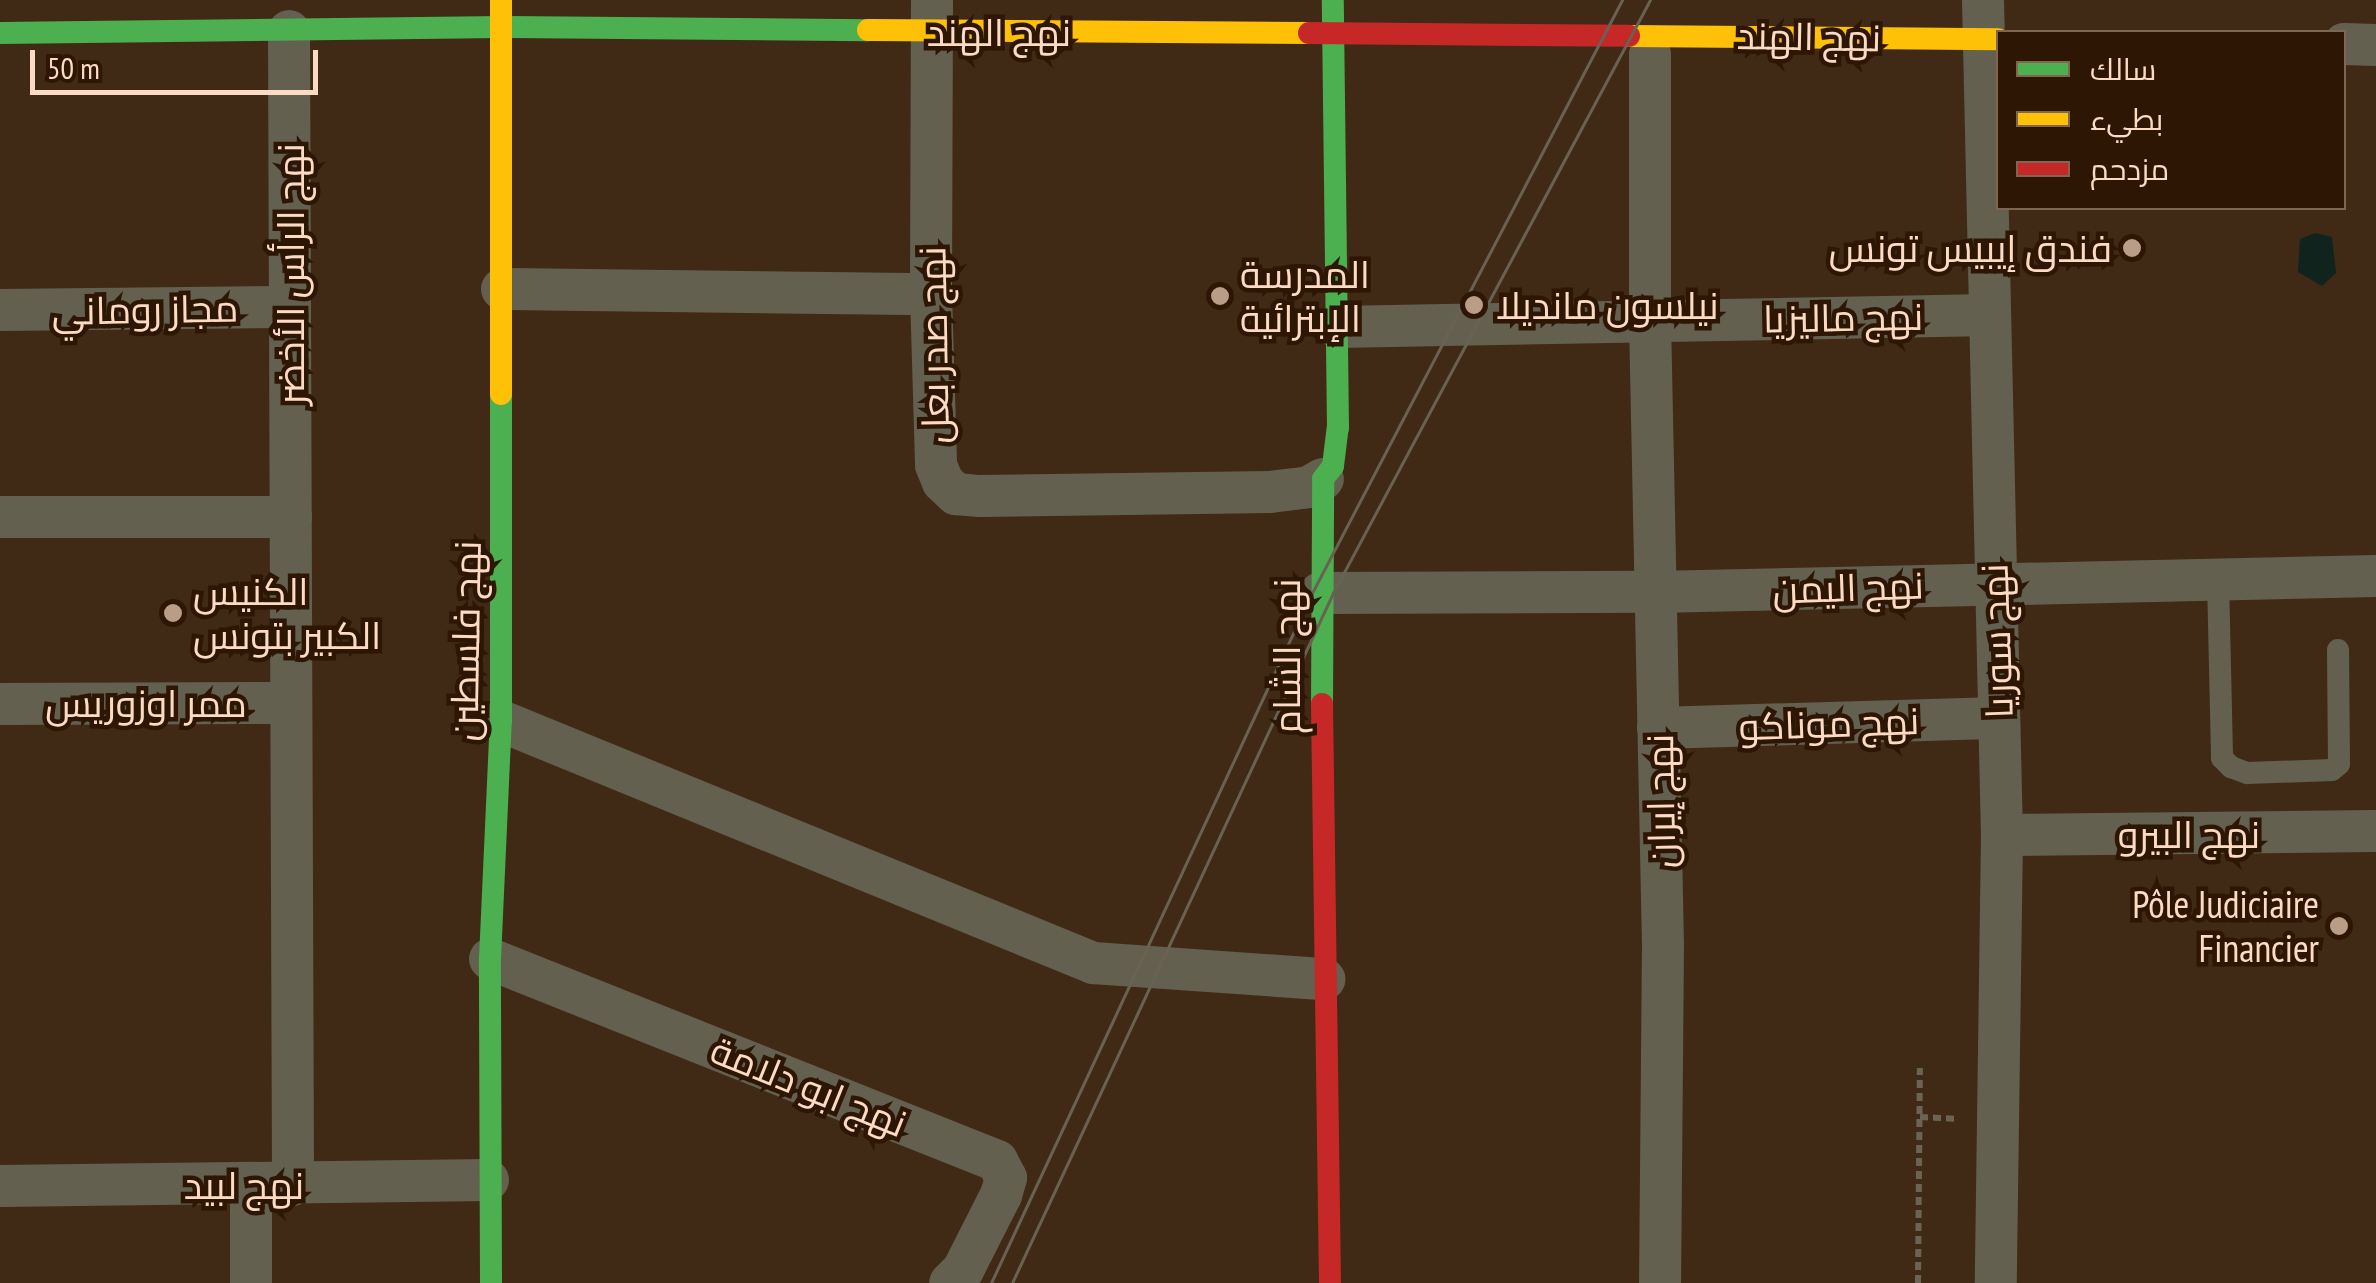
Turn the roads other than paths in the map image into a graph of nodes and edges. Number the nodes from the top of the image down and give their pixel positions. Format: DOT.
graph roads {
  1 [pos="502,0"];
  2 [pos="1333,0"];
  3 [pos="932,16"];
  4 [pos="1988,26"];
  5 [pos="502,27"];
  6 [pos="289,31"];
  7 [pos="0,33"];
  8 [pos="1333,33"];
  9 [pos="2346,44"];
  10 [pos="2376,44"];
  11 [pos="1650,54"];
  12 [pos="502,289"];
  13 [pos="930,294"];
  14 [pos="290,307"];
  15 [pos="0,310"];
  16 [pos="1990,315"];
  17 [pos="1650,320"];
  18 [pos="1337,326"];
  19 [pos="1323,479"];
  20 [pos="0,517"];
  21 [pos="291,517"];
  22 [pos="2376,576"];
  23 [pos="2218,579"];
  24 [pos="1994,583"];
  25 [pos="1656,592"];
  26 [pos="1320,593"];
  27 [pos="2338,650"];
  28 [pos="291,703"];
  29 [pos="0,704"];
  30 [pos="1999,718"];
  31 [pos="501,721"];
  32 [pos="1658,728"];
  33 [pos="2376,832"];
  34 [pos="2002,835"];
  35 [pos="490,959"];
  36 [pos="1324,979"];
  37 [pos="488,1180"];
  38 [pos="272,1185"];
  39 [pos="0,1186"];
  40 [pos="251,1283"];
  41 [pos="491,1283"];
  42 [pos="950,1283"];
  43 [pos="1330,1283"];
  44 [pos="1660,1283"];
  45 [pos="1996,1283"];
  1 -- 5 [label="street, نهج فلسطين"];
  2 -- 8 [label="street, نهج الشام"];
  3 -- 5 [label="street, نهج الهند"];
  3 -- 8 [label="street, نهج الهند"];
  3 -- 13 [label="street, نهج صدر بعل"];
  4 -- 8 [label="street, نهج الهند"];
  4 -- 16 [label="street, نهج سوريا"];
  5 -- 6 [label="street, نهج الهند"];
  5 -- 12 [label="street, نهج فلسطين"];
  6 -- 7 [label="street, نهج الهند"];
  6 -- 14 [label="street, نهج الرأس الأخضر"];
  8 -- 18 [label="street, نهج الشام"];
  9 -- 10 [label="street"];
  11 -- 17 [label="street, نهج إيران"];
  12 -- 13 [label="street"];
  12 -- 31 [label="street, نهج فلسطين"];
  13 -- 19 [label="street, نهج صدر بعل"];
  14 -- 15 [label="street, مجاز روماني"];
  14 -- 21 [label="street, نهج الرأس الأخضر"];
  16 -- 17 [label="street, نهج ماليزيا"];
  16 -- 24 [label="street, نهج سوريا"];
  17 -- 18 [label="street, نهج ماليزيا"];
  17 -- 25 [label="street, نهج إيران"];
  18 -- 19 [label="street, نهج الشام"];
  19 -- 26 [label="street, نهج الشام"];
  20 -- 21 [label="street"];
  21 -- 28 [label="street, نهج الرأس الأخضر"];
  22 -- 23 [label="street, نهج اليمن"];
  23 -- 24 [label="street, نهج اليمن"];
  23 -- 27 [label="lane"];
  24 -- 25 [label="street, نهج اليمن"];
  24 -- 30 [label="street, نهج سوريا"];
  25 -- 26 [label="street, نهج اليمن"];
  25 -- 32 [label="street, نهج إيران"];
  26 -- 36 [label="street, نهج الشام"];
  28 -- 29 [label="street, ممر اوزوريس"];
  28 -- 38 [label="street"];
  30 -- 32 [label="street, نهج موناكو"];
  30 -- 34 [label="street, نهج سوريا"];
  31 -- 35 [label="street, نهج فلسطين"];
  31 -- 36 [label="street"];
  32 -- 44 [label="street, نهج إيران"];
  33 -- 34 [label="street, نهج البيرو"];
  34 -- 45 [label="street, نهج سوريا"];
  35 -- 37 [label="street, نهج فلسطين"];
  35 -- 42 [label="street, نهج ابو دلامة"];
  36 -- 43 [label="street, نهج الشام"];
  37 -- 38 [label="street, نهج لبيد"];
  37 -- 41 [label="street, نهج فلسطين"];
  38 -- 39 [label="street, نهج لبيد"];
  38 -- 40 [label="street"];
}
